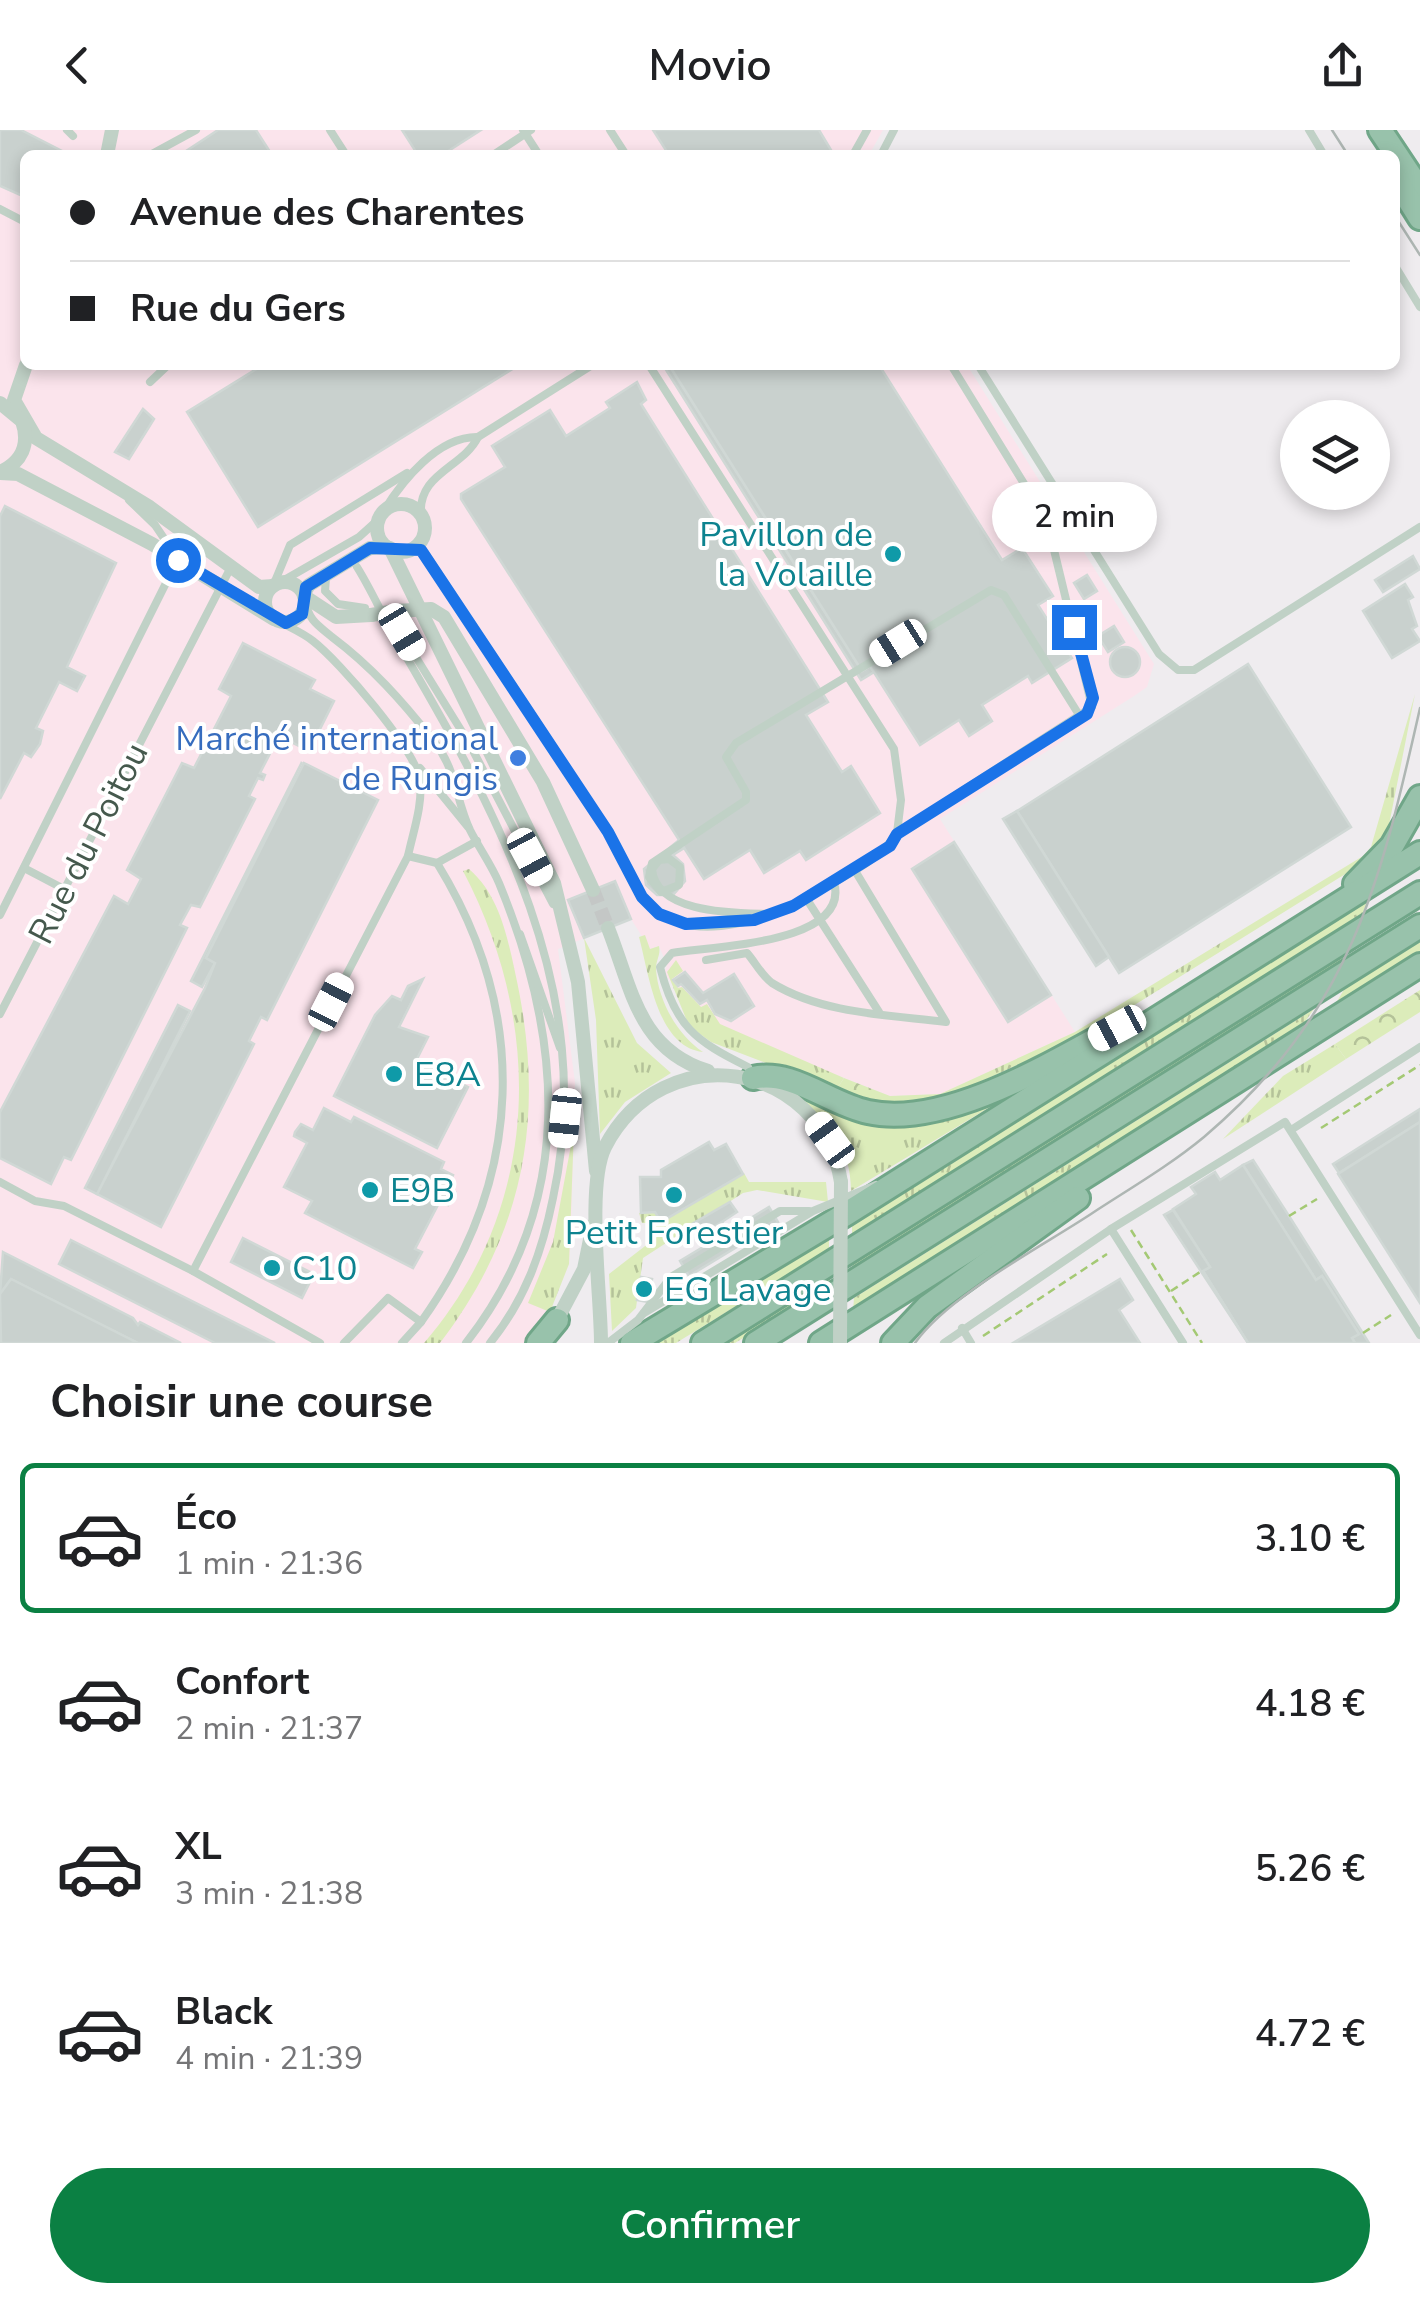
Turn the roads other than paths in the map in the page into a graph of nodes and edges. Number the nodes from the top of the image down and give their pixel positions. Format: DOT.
graph roads {
  1 [pos="196,130"];
  2 [pos="527,131"];
  3 [pos="159,150"];
  4 [pos="500,150"];
  5 [pos="1400,160"];
  6 [pos="1400,186"];
  7 [pos="1420,190"];
  8 [pos="1420,218"];
  9 [pos="1400,274"];
  10 [pos="1420,307"];
  11 [pos="24,370"];
  12 [pos="163,370"];
  13 [pos="584,370"];
  14 [pos="651,370"];
  15 [pos="955,370"];
  16 [pos="981,370"];
  17 [pos="19,380"];
  18 [pos="150,382"];
  19 [pos="0,400"];
  20 [pos="22,421"];
  21 [pos="478,437"];
  22 [pos="415,468"];
  23 [pos="0,472"];
  24 [pos="119,491"];
  25 [pos="381,515"];
  26 [pos="422,516"];
  27 [pos="1420,527"];
  28 [pos="388,547"];
  29 [pos="411,549"];
  30 [pos="178,560"];
  31 [pos="231,567"];
  32 [pos="358,567"];
  33 [pos="330,572"];
  34 [pos="276,584"];
  35 [pos="220,585"];
  36 [pos="370,588"];
  37 [pos="304,597"];
  38 [pos="404,609"];
  39 [pos="368,612"];
  40 [pos="276,621"];
  41 [pos="1081,718"];
  42 [pos="411,756"];
  43 [pos="1420,797"];
  44 [pos="469,828"];
  45 [pos="897,834"];
  46 [pos="477,841"];
  47 [pos="1420,853"];
  48 [pos="408,856"];
  49 [pos="437,863"];
  50 [pos="24,868"];
  51 [pos="854,869"];
  52 [pos="834,882"];
  53 [pos="64,888"];
  54 [pos="593,890"];
  55 [pos="1420,892"];
  56 [pos="806,898"];
  57 [pos="1341,902"];
  58 [pos="510,914"];
  59 [pos="772,914"];
  60 [pos="0,915"];
  61 [pos="821,922"];
  62 [pos="1420,926"];
  63 [pos="608,928"];
  64 [pos="568,934"];
  65 [pos="706,960"];
  66 [pos="1420,965"];
  67 [pos="1420,980"];
  68 [pos="1361,1002"];
  69 [pos="1183,1003"];
  70 [pos="880,1013"];
  71 [pos="0,1014"];
  72 [pos="1420,1047"];
  73 [pos="564,1072"];
  74 [pos="716,1073"];
  75 [pos="752,1078"];
  76 [pos="1168,1124"];
  77 [pos="1291,1130"];
  78 [pos="596,1171"];
  79 [pos="0,1182"];
  80 [pos="895,1182"];
  81 [pos="597,1205"];
  82 [pos="813,1211"];
  83 [pos="1111,1229"];
  84 [pos="193,1271"];
  85 [pos="644,1313"];
  86 [pos="556,1320"];
  87 [pos="421,1322"];
  88 [pos="962,1328"];
  89 [pos="1420,1336"];
  90 [pos="828,1342"];
  91 [pos="320,1343"];
  92 [pos="344,1343"];
  93 [pos="402,1343"];
  94 [pos="466,1343"];
  95 [pos="490,1343"];
  96 [pos="538,1343"];
  97 [pos="605,1343"];
  98 [pos="632,1343"];
  99 [pos="703,1343"];
  100 [pos="756,1343"];
  101 [pos="892,1343"];
  102 [pos="944,1343"];
  103 [pos="972,1343"];
  104 [pos="1183,1343"];
  1 -- 3 [label="lane"];
  2 -- 4 [label="lane"];
  5 -- 7 [label="highway"];
  6 -- 8 [label="highway"];
  9 -- 10 [label="lane"];
  11 -- 17 [label="street"];
  12 -- 18 [label="lane"];
  13 -- 21 [label="lane"];
  14 -- 45 [label="lane"];
  15 -- 41 [label="lane"];
  16 -- 27 [label="lane"];
  17 -- 19 [label="street"];
  17 -- 20 [label="street"];
  19 -- 20 [label="street"];
  20 -- 23 [label="street"];
  20 -- 24 [label="street"];
  21 -- 22 [label="lane"];
  21 -- 26 [label="lane"];
  22 -- 25 [label="lane"];
  22 -- 34 [label="lane"];
  23 -- 30 [label="street"];
  24 -- 30 [label="lane"];
  24 -- 31 [label="street"];
  25 -- 26 [label="street"];
  25 -- 28 [label="street"];
  25 -- 34 [label="lane"];
  26 -- 29 [label="street"];
  28 -- 29 [label="street"];
  28 -- 33 [label="street"];
  28 -- 38 [label="street"];
  29 -- 59 [label="lane"];
  30 -- 35 [label="street"];
  30 -- 50 [label="lane, Rue du Poitou"];
  31 -- 34 [label="street"];
  31 -- 35 [label="lane, Rue du Poitou"];
  32 -- 36 [label="lane"];
  33 -- 37 [label="street"];
  33 -- 39 [label="lane"];
  34 -- 37 [label="street"];
  34 -- 40 [label="street"];
  35 -- 40 [label="street"];
  35 -- 53 [label="lane, Rue du Poitou"];
  36 -- 64 [label="lane"];
  36 -- 73 [label="lane"];
  37 -- 39 [label="street"];
  37 -- 40 [label="street"];
  37 -- 44 [label="lane"];
  38 -- 39 [label="street, bridge"];
  38 -- 54 [label="street"];
  38 -- 64 [label="street"];
  40 -- 42 [label="lane"];
  41 -- 45 [label="lane"];
  41 -- 59 [label="lane"];
  42 -- 44 [label="lane"];
  42 -- 48 [label="lane"];
  43 -- 57 [label="highway"];
  44 -- 46 [label="lane"];
  45 -- 51 [label="lane"];
  46 -- 49 [label="lane"];
  46 -- 58 [label="lane"];
  47 -- 57 [label="highway"];
  48 -- 49 [label="lane"];
  48 -- 84 [label="lane"];
  49 -- 87 [label="lane"];
  50 -- 53 [label="lane"];
  50 -- 60 [label="lane, Rue du Poitou"];
  51 -- 52 [label="lane"];
  51 -- 70 [label="lane"];
  52 -- 56 [label="lane"];
  52 -- 61 [label="lane"];
  53 -- 71 [label="lane, Rue du Poitou"];
  55 -- 99 [label="highway"];
  56 -- 59 [label="lane"];
  56 -- 61 [label="lane"];
  57 -- 69 [label="highway"];
  58 -- 73 [label="lane"];
  58 -- 94 [label="lane"];
  61 -- 70 [label="lane"];
  61 -- 75 [label="lane"];
  62 -- 100 [label="highway"];
  63 -- 74 [label="street"];
  64 -- 78 [label="street"];
  65 -- 70 [label="lane"];
  66 -- 68 [label="highway"];
  67 -- 68 [label="highway"];
  68 -- 76 [label="highway"];
  69 -- 75 [label="highway"];
  69 -- 80 [label="highway"];
  72 -- 77 [label="lane"];
  73 -- 95 [label="lane"];
  74 -- 75 [label="street"];
  74 -- 78 [label="street"];
  75 -- 90 [label="street, bridge"];
  76 -- 90 [label="highway"];
  76 -- 101 [label="highway"];
  77 -- 83 [label="lane"];
  77 -- 89 [label="lane"];
  78 -- 81 [label="street"];
  79 -- 84 [label="lane"];
  80 -- 82 [label="lane"];
  80 -- 98 [label="highway"];
  81 -- 86 [label="street"];
  81 -- 97 [label="street"];
  82 -- 85 [label="lane"];
  82 -- 85 [label="lane"];
  83 -- 88 [label="lane"];
  83 -- 104 [label="lane"];
  84 -- 91 [label="lane"];
  85 -- 97 [label="lane"];
  86 -- 96 [label="highway"];
  87 -- 92 [label="lane"];
  87 -- 93 [label="lane"];
  88 -- 102 [label="lane"];
  88 -- 103 [label="lane"];
}
